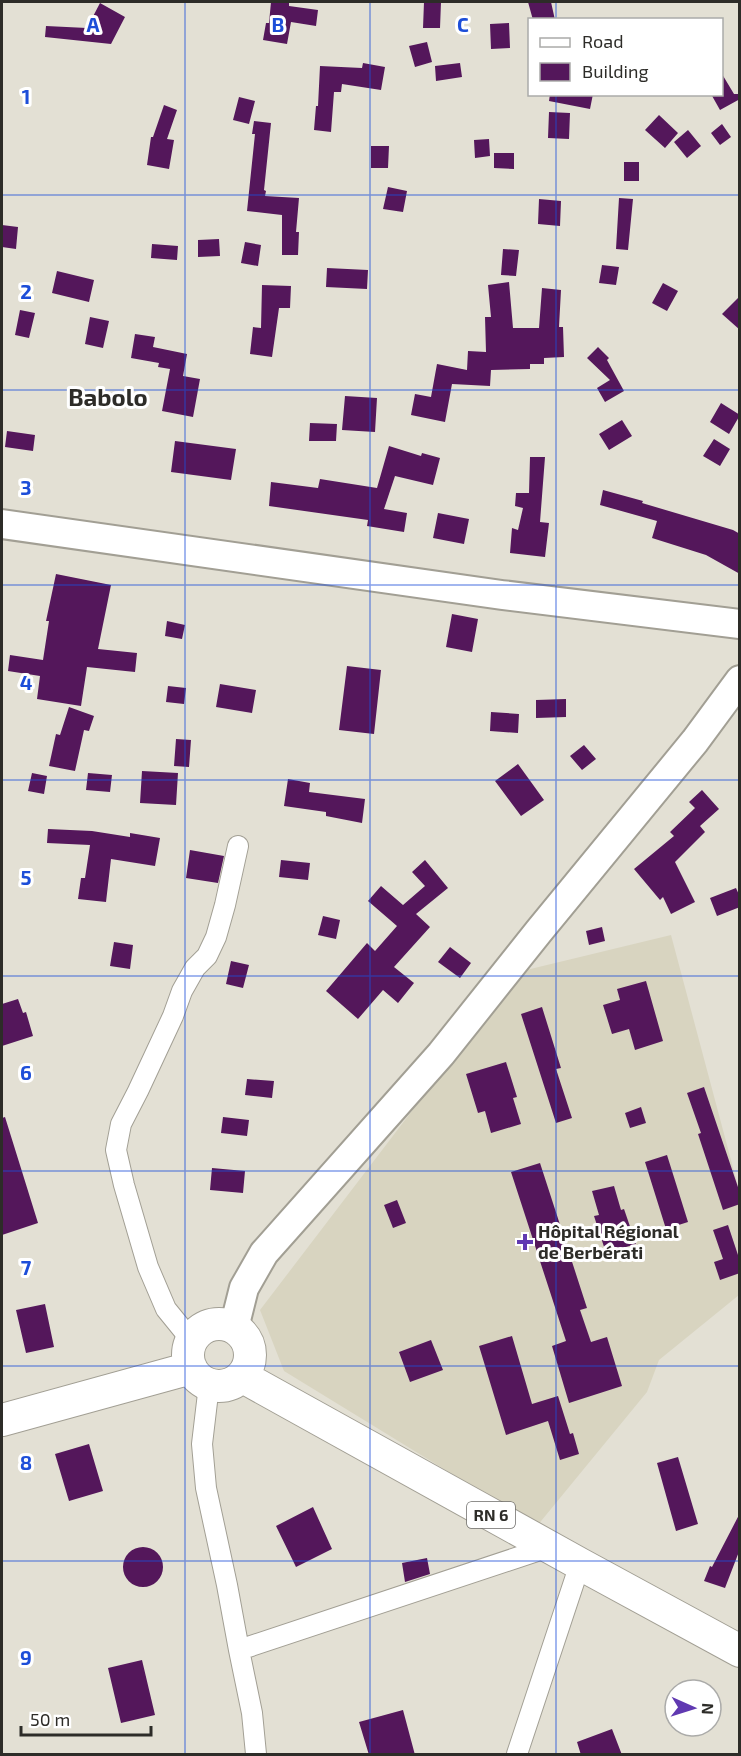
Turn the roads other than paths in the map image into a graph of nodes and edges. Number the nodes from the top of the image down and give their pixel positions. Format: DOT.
graph roads {
  1 [pos="2,524"];
  2 [pos="740,624"];
  3 [pos="740,680"];
  4 [pos="238,846"];
  5 [pos="234,1328"];
  6 [pos="197,1364"];
  7 [pos="243,1377"];
  8 [pos="2,1420"];
  9 [pos="549,1547"];
  10 [pos="579,1564"];
  11 [pos="239,1650"];
  12 [pos="740,1651"];
  13 [pos="256,1755"];
  14 [pos="517,1755"];
  1 -- 2 [label="street"];
  3 -- 5 [label="street"];
  4 -- 6 [label="street"];
  5 -- 6 [label="main road"];
  5 -- 7 [label="main road"];
  6 -- 7 [label="main road"];
  6 -- 8 [label="main road"];
  6 -- 11 [label="street"];
  7 -- 9 [label="main road, RN 6"];
  9 -- 10 [label="main road, RN 6"];
  9 -- 11 [label="street"];
  10 -- 12 [label="main road, RN 6"];
  10 -- 14 [label="street"];
  11 -- 13 [label="street"];
}
